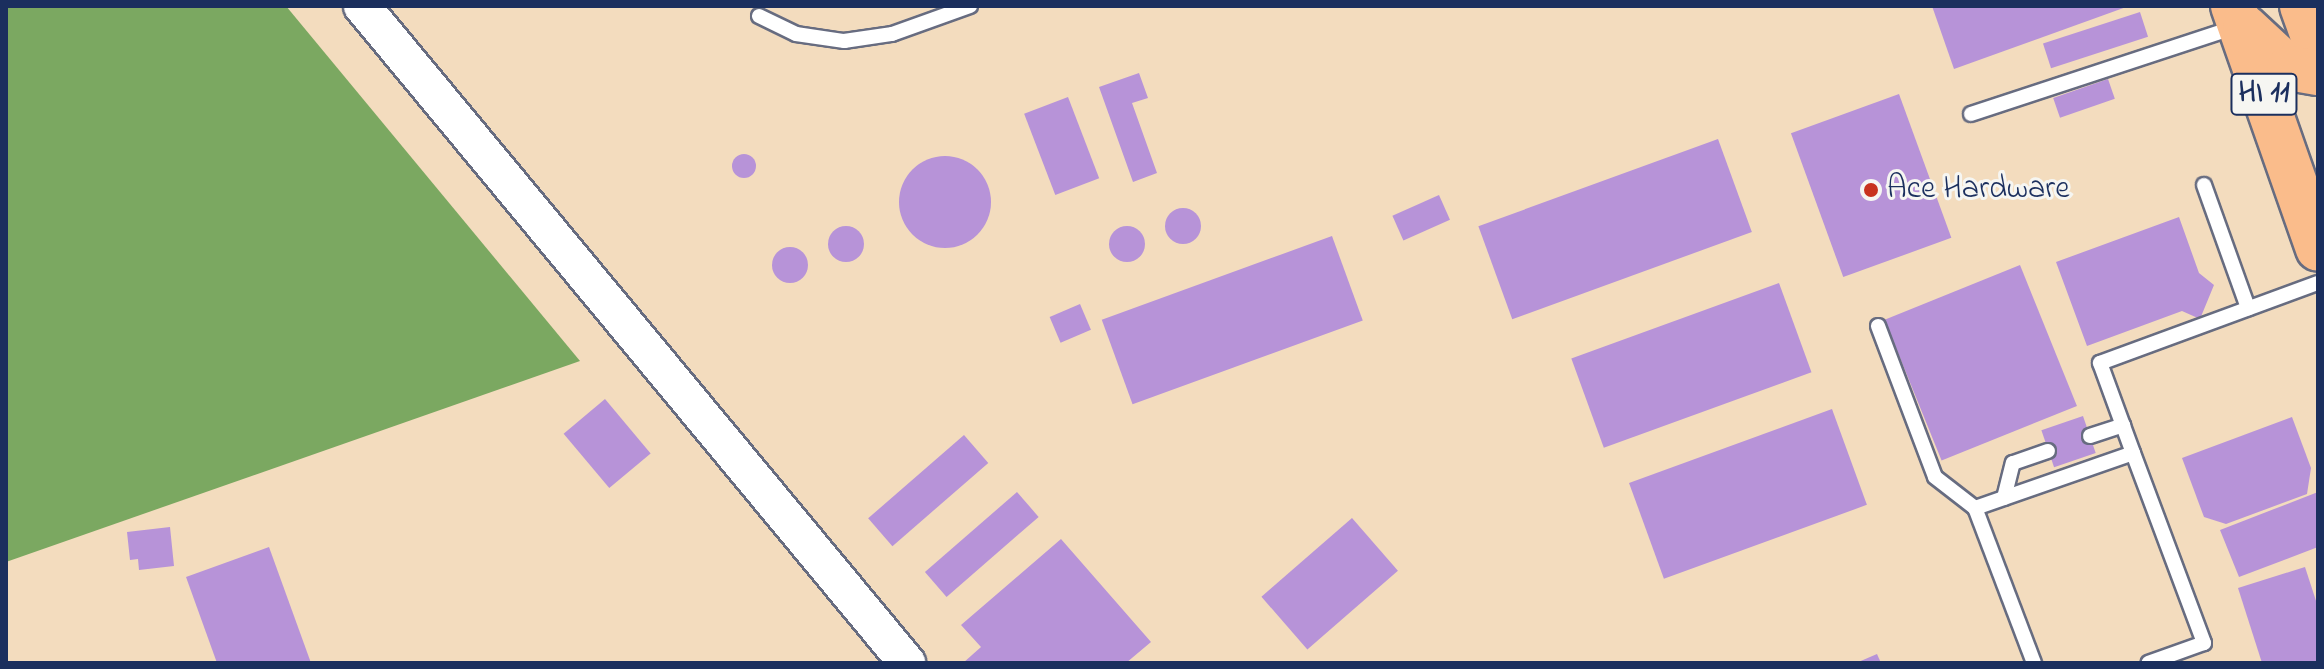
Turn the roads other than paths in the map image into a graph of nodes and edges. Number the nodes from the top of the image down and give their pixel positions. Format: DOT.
graph roads {
  1 [pos="362,6"];
  2 [pos="970,6"];
  3 [pos="2302,6"];
  4 [pos="759,16"];
  5 [pos="2236,16"];
  6 [pos="2318,51"];
  7 [pos="2318,73"];
  8 [pos="2318,80"];
  9 [pos="1971,114"];
  10 [pos="2288,163"];
  11 [pos="2204,185"];
  12 [pos="2318,249"];
  13 [pos="2318,283"];
  14 [pos="2248,308"];
  15 [pos="1878,326"];
  16 [pos="2123,425"];
  17 [pos="2090,436"];
  18 [pos="2048,451"];
  19 [pos="2133,453"];
  20 [pos="2004,498"];
  21 [pos="1975,508"];
  22 [pos="907,663"];
  23 [pos="2034,663"];
  24 [pos="2148,663"];
  1 -- 22 [label="street"];
  2 -- 4 [label="lane"];
  3 -- 6 [label="highway, HI 11"];
  5 -- 7 [label="highway"];
  5 -- 9 [label="lane"];
  5 -- 10 [label="highway, HI 11"];
  8 -- 10 [label="highway"];
  10 -- 12 [label="highway, HI 11"];
  11 -- 14 [label="lane"];
  13 -- 14 [label="lane"];
  14 -- 16 [label="lane"];
  15 -- 21 [label="lane"];
  16 -- 17 [label="lane"];
  16 -- 19 [label="lane"];
  18 -- 20 [label="lane"];
  19 -- 20 [label="lane"];
  19 -- 24 [label="lane"];
  20 -- 21 [label="lane"];
  21 -- 23 [label="lane"];
}
